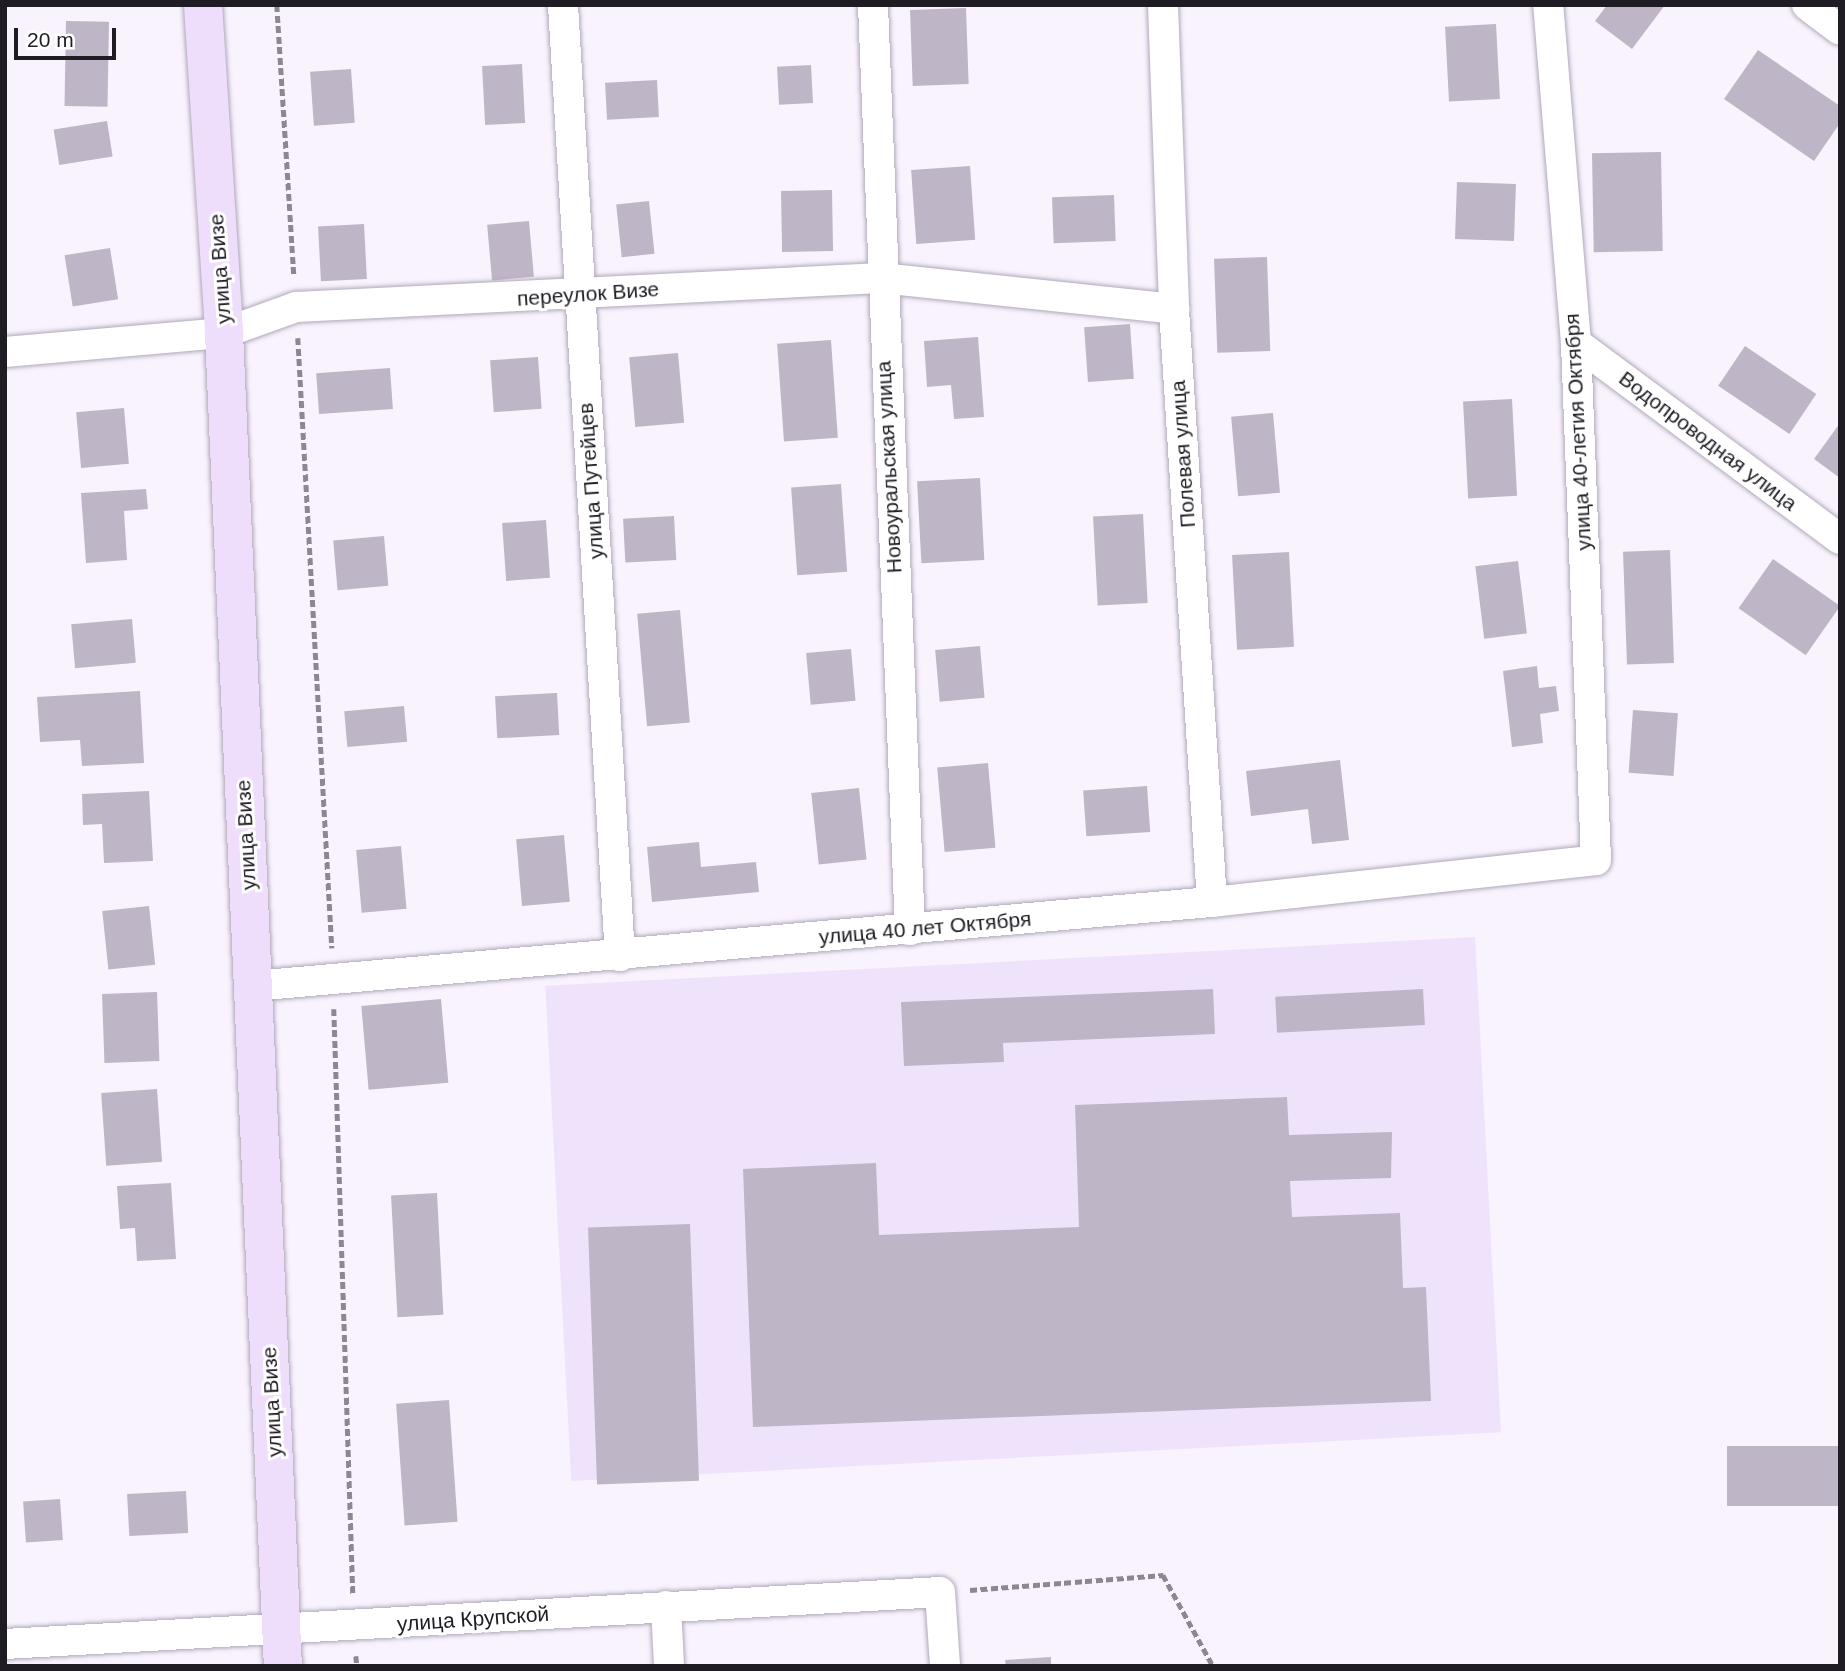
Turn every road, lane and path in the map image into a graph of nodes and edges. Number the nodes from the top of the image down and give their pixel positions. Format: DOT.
graph roads {
  1 [pos="203,5"];
  2 [pos="278,5"];
  3 [pos="563,5"];
  4 [pos="873,5"];
  5 [pos="1163,5"];
  6 [pos="1548,5"];
  7 [pos="1807,5"];
  8 [pos="1840,30"];
  9 [pos="881,278"];
  10 [pos="579,293"];
  11 [pos="296,307"];
  12 [pos="1174,309"];
  13 [pos="224,333"];
  14 [pos="1576,342"];
  15 [pos="5,352"];
  16 [pos="1840,539"];
  17 [pos="1596,860"];
  18 [pos="1212,902"];
  19 [pos="910,930"];
  20 [pos="620,956"];
  21 [pos="334,979"];
  22 [pos="253,986"];
  23 [pos="940,1592"];
  24 [pos="666,1606"];
  25 [pos="355,1626"];
  26 [pos="5,1644"];
  27 [pos="283,1648"];
  28 [pos="357,1666"];
  29 [pos="669,1666"];
  30 [pos="944,1666"];
  31 [pos="1213,1666"];
  1 -- 13 [label="street, улица Визе"];
  2 -- 11 [label="path"];
  3 -- 10 [label="street, улица Путейцев"];
  4 -- 9 [label="street, Новоуральская улица"];
  5 -- 12 [label="street, Полевая улица"];
  6 -- 14 [label="street, улица 40-летия Октября"];
  7 -- 8 [label="street"];
  9 -- 10 [label="street, переулок Визе"];
  9 -- 12 [label="street, переулок Визе"];
  9 -- 19 [label="street, Новоуральская улица"];
  10 -- 11 [label="street, переулок Визе"];
  10 -- 20 [label="street, улица Путейцев"];
  11 -- 13 [label="street, переулок Визе"];
  11 -- 21 [label="path"];
  12 -- 18 [label="street, Полевая улица"];
  13 -- 15 [label="street, переулок Визе"];
  13 -- 22 [label="street, улица Визе"];
  14 -- 16 [label="street, Водопроводная улица"];
  14 -- 17 [label="street, улица 40-летия Октября"];
  17 -- 18 [label="street, улица 40 лет Октября"];
  18 -- 19 [label="street, улица 40 лет Октября"];
  19 -- 20 [label="street, улица 40 лет Октября"];
  20 -- 21 [label="street, улица 40 лет Октября"];
  21 -- 22 [label="street, улица 40 лет Октября"];
  21 -- 25 [label="path"];
  22 -- 27 [label="street, улица Визе"];
  23 -- 24 [label="street, улица Крупской"];
  23 -- 30 [label="street"];
  23 -- 31 [label="path"];
  24 -- 25 [label="street, улица Крупской"];
  24 -- 29 [label="street"];
  25 -- 27 [label="street, улица Крупской"];
  25 -- 28 [label="path"];
  26 -- 27 [label="street, улица Крупской"];
}
